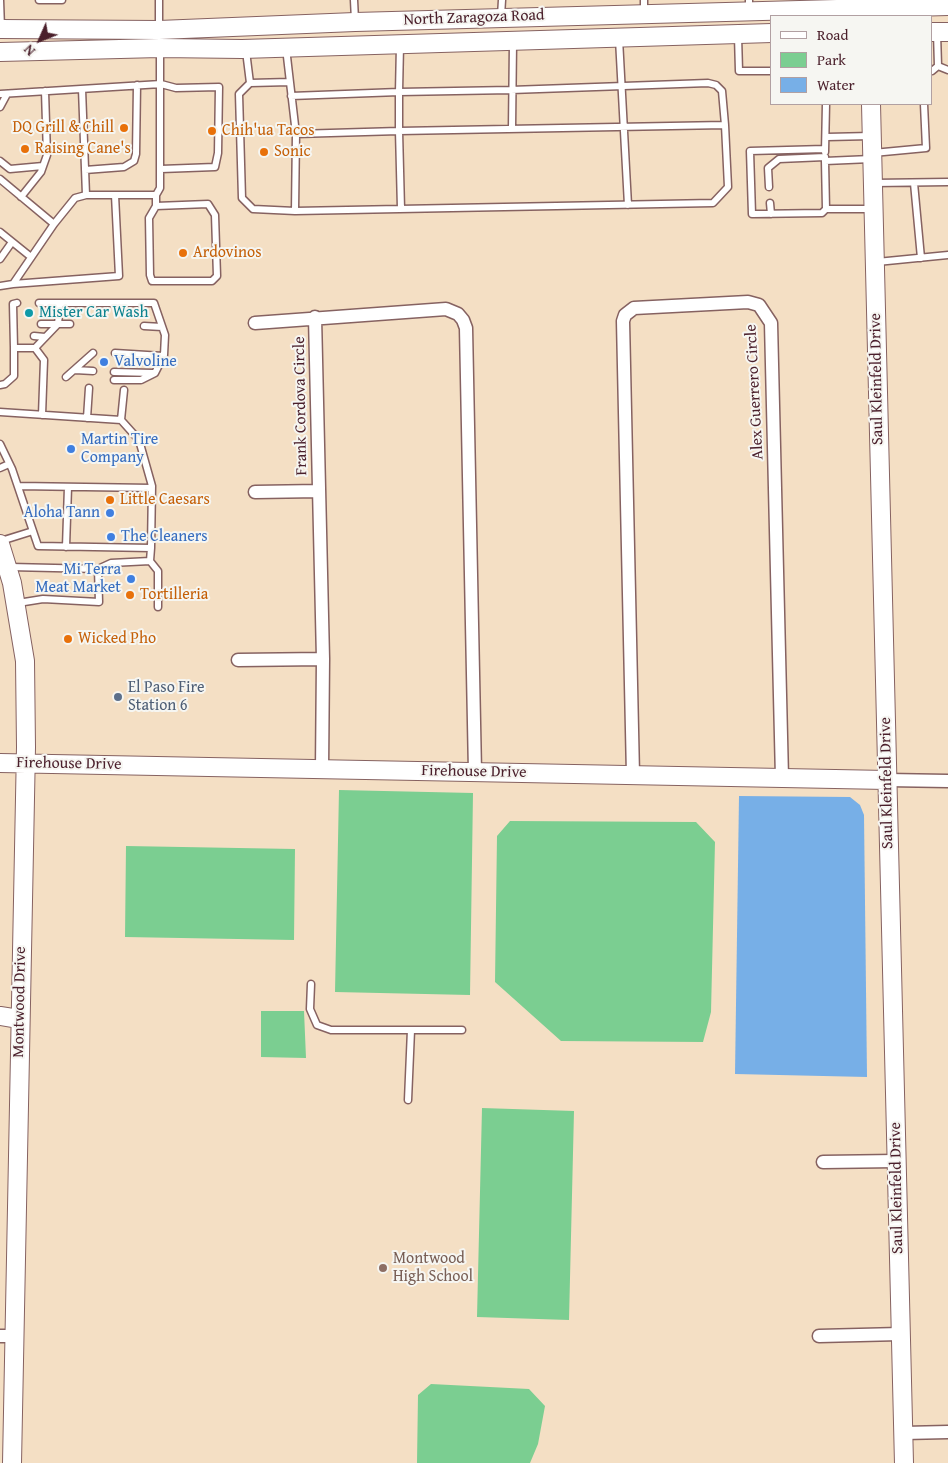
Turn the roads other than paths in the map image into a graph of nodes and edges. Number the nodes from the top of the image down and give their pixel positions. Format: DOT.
graph roads {
  1 [pos="0,0"];
  2 [pos="39,0"];
  3 [pos="62,0"];
  4 [pos="159,0"];
  5 [pos="354,0"];
  6 [pos="749,5"];
  7 [pos="0,6"];
  8 [pos="948,6"];
  9 [pos="644,7"];
  10 [pos="868,8"];
  11 [pos="502,9"];
  12 [pos="575,15"];
  13 [pos="355,22"];
  14 [pos="1,29"];
  15 [pos="159,30"];
  16 [pos="939,32"];
  17 [pos="770,33"];
  18 [pos="738,34"];
  19 [pos="619,38"];
  20 [pos="514,42"];
  21 [pos="426,43"];
  22 [pos="400,44"];
  23 [pos="286,47"];
  24 [pos="160,48"];
  25 [pos="245,48"];
  26 [pos="0,52"];
  27 [pos="938,66"];
  28 [pos="933,70"];
  29 [pos="948,70"];
  30 [pos="770,71"];
  31 [pos="290,82"];
  32 [pos="160,84"];
  33 [pos="250,84"];
  34 [pos="137,85"];
  35 [pos="620,86"];
  36 [pos="82,89"];
  37 [pos="511,90"];
  38 [pos="45,91"];
  39 [pos="399,92"];
  40 [pos="3,94"];
  41 [pos="292,96"];
  42 [pos="826,105"];
  43 [pos="871,105"];
  44 [pos="924,105"];
  45 [pos="0,107"];
  46 [pos="725,125"];
  47 [pos="624,127"];
  48 [pos="512,128"];
  49 [pos="399,130"];
  50 [pos="296,134"];
  51 [pos="871,136"];
  52 [pos="827,137"];
  53 [pos="825,149"];
  54 [pos="872,156"];
  55 [pos="825,159"];
  56 [pos="0,161"];
  57 [pos="43,166"];
  58 [pos="161,169"];
  59 [pos="85,170"];
  60 [pos="0,179"];
  61 [pos="948,182"];
  62 [pos="914,183"];
  63 [pos="872,184"];
  64 [pos="769,187"];
  65 [pos="86,195"];
  66 [pos="115,195"];
  67 [pos="156,196"];
  68 [pos="22,197"];
  69 [pos="770,203"];
  70 [pos="628,205"];
  71 [pos="156,206"];
  72 [pos="401,209"];
  73 [pos="826,209"];
  74 [pos="873,209"];
  75 [pos="295,211"];
  76 [pos="771,214"];
  77 [pos="54,224"];
  78 [pos="0,232"];
  79 [pos="12,242"];
  80 [pos="948,255"];
  81 [pos="31,258"];
  82 [pos="921,258"];
  83 [pos="0,259"];
  84 [pos="874,262"];
  85 [pos="13,284"];
  86 [pos="0,286"];
  87 [pos="39,303"];
  88 [pos="60,303"];
  89 [pos="17,304"];
  90 [pos="315,318"];
  91 [pos="255,323"];
  92 [pos="41,324"];
  93 [pos="58,324"];
  94 [pos="70,324"];
  95 [pos="144,326"];
  96 [pos="162,327"];
  97 [pos="34,336"];
  98 [pos="45,337"];
  99 [pos="14,348"];
  100 [pos="35,348"];
  101 [pos="93,353"];
  102 [pos="115,353"];
  103 [pos="163,356"];
  104 [pos="75,370"];
  105 [pos="92,371"];
  106 [pos="114,376"];
  107 [pos="66,377"];
  108 [pos="0,385"];
  109 [pos="89,388"];
  110 [pos="124,390"];
  111 [pos="0,412"];
  112 [pos="42,415"];
  113 [pos="87,418"];
  114 [pos="121,420"];
  115 [pos="0,444"];
  116 [pos="9,464"];
  117 [pos="0,468"];
  118 [pos="18,486"];
  119 [pos="68,487"];
  120 [pos="152,488"];
  121 [pos="320,491"];
  122 [pos="255,492"];
  123 [pos="33,531"];
  124 [pos="0,543"];
  125 [pos="66,547"];
  126 [pos="151,548"];
  127 [pos="150,561"];
  128 [pos="7,567"];
  129 [pos="98,570"];
  130 [pos="16,603"];
  131 [pos="158,607"];
  132 [pos="324,659"];
  133 [pos="238,660"];
  134 [pos="0,763"];
  135 [pos="26,764"];
  136 [pos="322,769"];
  137 [pos="475,772"];
  138 [pos="633,776"];
  139 [pos="782,778"];
  140 [pos="887,780"];
  141 [pos="948,781"];
  142 [pos="311,984"];
  143 [pos="0,1016"];
  144 [pos="19,1018"];
  145 [pos="411,1030"];
  146 [pos="462,1030"];
  147 [pos="408,1100"];
  148 [pos="822,1162"];
  149 [pos="896,1162"];
  150 [pos="900,1334"];
  151 [pos="7,1336"];
  152 [pos="819,1336"];
  153 [pos="948,1432"];
  154 [pos="904,1433"];
  155 [pos="12,1463"];
  156 [pos="904,1463"];
  1 -- 7 [label="lane"];
  2 -- 3 [label="lane"];
  4 -- 15 [label="lane"];
  5 -- 13 [label="lane"];
  6 -- 9 [label="main road, North Zaragoza Road"];
  6 -- 10 [label="main road, North Zaragoza Road"];
  7 -- 14 [label="lane"];
  8 -- 10 [label="main road, North Zaragoza Road"];
  9 -- 12 [label="main road, North Zaragoza Road"];
  11 -- 12 [label="main road, North Zaragoza Road"];
  11 -- 13 [label="main road, North Zaragoza Road"];
  11 -- 21 [label="main road"];
  12 -- 20 [label="main road"];
  13 -- 15 [label="main road, North Zaragoza Road"];
  14 -- 15 [label="main road, North Zaragoza Road"];
  15 -- 24 [label="lane"];
  16 -- 27 [label="lane"];
  17 -- 18 [label="main road, North Zaragoza Road"];
  18 -- 19 [label="main road, North Zaragoza Road"];
  18 -- 30 [label="lane"];
  19 -- 20 [label="main road, North Zaragoza Road"];
  19 -- 35 [label="lane"];
  20 -- 21 [label="main road, North Zaragoza Road"];
  20 -- 37 [label="lane"];
  21 -- 22 [label="main road, North Zaragoza Road"];
  22 -- 23 [label="main road, North Zaragoza Road"];
  22 -- 39 [label="lane"];
  23 -- 25 [label="main road, North Zaragoza Road"];
  23 -- 31 [label="lane"];
  24 -- 25 [label="main road, North Zaragoza Road"];
  24 -- 26 [label="main road, North Zaragoza Road"];
  24 -- 32 [label="lane"];
  25 -- 33 [label="lane"];
  27 -- 28 [label="lane"];
  27 -- 29 [label="lane"];
  31 -- 33 [label="lane"];
  31 -- 41 [label="lane"];
  32 -- 34 [label="lane"];
  32 -- 58 [label="lane"];
  32 -- 58 [label="lane"];
  33 -- 75 [label="lane"];
  34 -- 36 [label="lane"];
  34 -- 59 [label="lane"];
  35 -- 37 [label="lane"];
  35 -- 46 [label="lane"];
  35 -- 47 [label="lane"];
  36 -- 38 [label="lane"];
  36 -- 59 [label="lane"];
  37 -- 39 [label="lane"];
  37 -- 48 [label="lane"];
  38 -- 40 [label="lane"];
  38 -- 57 [label="lane"];
  39 -- 41 [label="lane"];
  39 -- 49 [label="lane"];
  40 -- 45 [label="lane"];
  41 -- 50 [label="lane"];
  42 -- 52 [label="lane"];
  43 -- 51 [label="main road, Saul Kleinfeld Drive"];
  44 -- 54 [label="lane"];
  46 -- 47 [label="lane"];
  46 -- 70 [label="lane"];
  47 -- 48 [label="lane"];
  47 -- 70 [label="lane"];
  48 -- 49 [label="lane"];
  49 -- 50 [label="lane"];
  49 -- 72 [label="lane"];
  50 -- 75 [label="lane"];
  51 -- 52 [label="lane"];
  51 -- 54 [label="main road, Saul Kleinfeld Drive"];
  52 -- 53 [label="lane"];
  53 -- 55 [label="lane"];
  53 -- 76 [label="lane"];
  54 -- 55 [label="lane"];
  54 -- 63 [label="main road, Saul Kleinfeld Drive"];
  55 -- 64 [label="lane"];
  55 -- 73 [label="lane"];
  56 -- 57 [label="lane"];
  57 -- 68 [label="lane"];
  58 -- 67 [label="lane"];
  59 -- 65 [label="lane"];
  60 -- 68 [label="lane"];
  61 -- 62 [label="lane"];
  62 -- 63 [label="lane"];
  62 -- 82 [label="lane"];
  63 -- 74 [label="main road, Saul Kleinfeld Drive"];
  65 -- 66 [label="lane"];
  65 -- 77 [label="lane"];
  66 -- 67 [label="lane"];
  66 -- 85 [label="lane"];
  67 -- 71 [label="lane"];
  68 -- 77 [label="lane"];
  69 -- 76 [label="lane"];
  70 -- 72 [label="lane"];
  71 -- 71 [label="lane"];
  72 -- 75 [label="lane"];
  73 -- 74 [label="lane"];
  73 -- 76 [label="lane"];
  74 -- 84 [label="main road, Saul Kleinfeld Drive"];
  77 -- 81 [label="lane"];
  78 -- 79 [label="lane"];
  79 -- 81 [label="lane"];
  79 -- 83 [label="lane"];
  80 -- 82 [label="lane"];
  81 -- 85 [label="lane"];
  82 -- 84 [label="lane"];
  84 -- 140 [label="main road, Saul Kleinfeld Drive"];
  85 -- 86 [label="lane"];
  87 -- 88 [label="lane"];
  88 -- 93 [label="lane"];
  88 -- 96 [label="lane"];
  89 -- 99 [label="lane"];
  90 -- 91 [label="street"];
  90 -- 121 [label="street, Frank Cordova Circle"];
  90 -- 137 [label="street, Frank Cordova Circle"];
  92 -- 93 [label="lane"];
  93 -- 94 [label="lane"];
  93 -- 98 [label="lane"];
  95 -- 96 [label="lane"];
  96 -- 103 [label="lane"];
  97 -- 98 [label="lane"];
  98 -- 100 [label="lane"];
  99 -- 100 [label="lane"];
  99 -- 108 [label="lane"];
  100 -- 112 [label="lane"];
  101 -- 104 [label="lane"];
  102 -- 103 [label="lane"];
  103 -- 106 [label="lane"];
  104 -- 105 [label="lane"];
  104 -- 107 [label="lane"];
  109 -- 113 [label="lane"];
  110 -- 114 [label="lane"];
  111 -- 112 [label="lane"];
  112 -- 113 [label="lane"];
  113 -- 114 [label="lane"];
  114 -- 120 [label="lane"];
  115 -- 116 [label="lane"];
  116 -- 117 [label="lane"];
  116 -- 118 [label="lane"];
  118 -- 119 [label="lane"];
  118 -- 123 [label="lane"];
  119 -- 120 [label="lane"];
  119 -- 125 [label="lane"];
  120 -- 126 [label="lane"];
  121 -- 122 [label="street"];
  121 -- 132 [label="street, Frank Cordova Circle"];
  123 -- 124 [label="lane"];
  123 -- 125 [label="lane"];
  124 -- 128 [label="main road, Montwood Drive"];
  125 -- 126 [label="lane"];
  126 -- 127 [label="lane"];
  127 -- 129 [label="lane"];
  127 -- 131 [label="lane"];
  128 -- 129 [label="lane"];
  128 -- 130 [label="main road, Montwood Drive"];
  129 -- 130 [label="lane"];
  130 -- 135 [label="main road, Montwood Drive"];
  132 -- 133 [label="street"];
  132 -- 136 [label="street, Frank Cordova Circle"];
  134 -- 135 [label="main road, Firehouse Drive"];
  135 -- 136 [label="main road, Firehouse Drive"];
  135 -- 144 [label="main road, Montwood Drive"];
  136 -- 137 [label="main road, Firehouse Drive"];
  137 -- 138 [label="main road, Firehouse Drive"];
  138 -- 139 [label="main road, Firehouse Drive"];
  138 -- 139 [label="street, Alex Guerrero Circle"];
  139 -- 140 [label="main road, Firehouse Drive"];
  140 -- 141 [label="street, Firehouse Drive"];
  140 -- 149 [label="main road, Saul Kleinfeld Drive"];
  142 -- 145 [label="lane"];
  143 -- 144 [label="main road"];
  144 -- 151 [label="main road, Montwood Drive"];
  145 -- 146 [label="lane"];
  145 -- 147 [label="lane"];
  148 -- 149 [label="street"];
  149 -- 150 [label="main road, Saul Kleinfeld Drive"];
  150 -- 152 [label="street"];
  150 -- 154 [label="main road, Saul Kleinfeld Drive"];
  151 -- 155 [label="main road, Montwood Drive"];
  153 -- 154 [label="street"];
  154 -- 156 [label="main road, Saul Kleinfeld Drive"];
}
